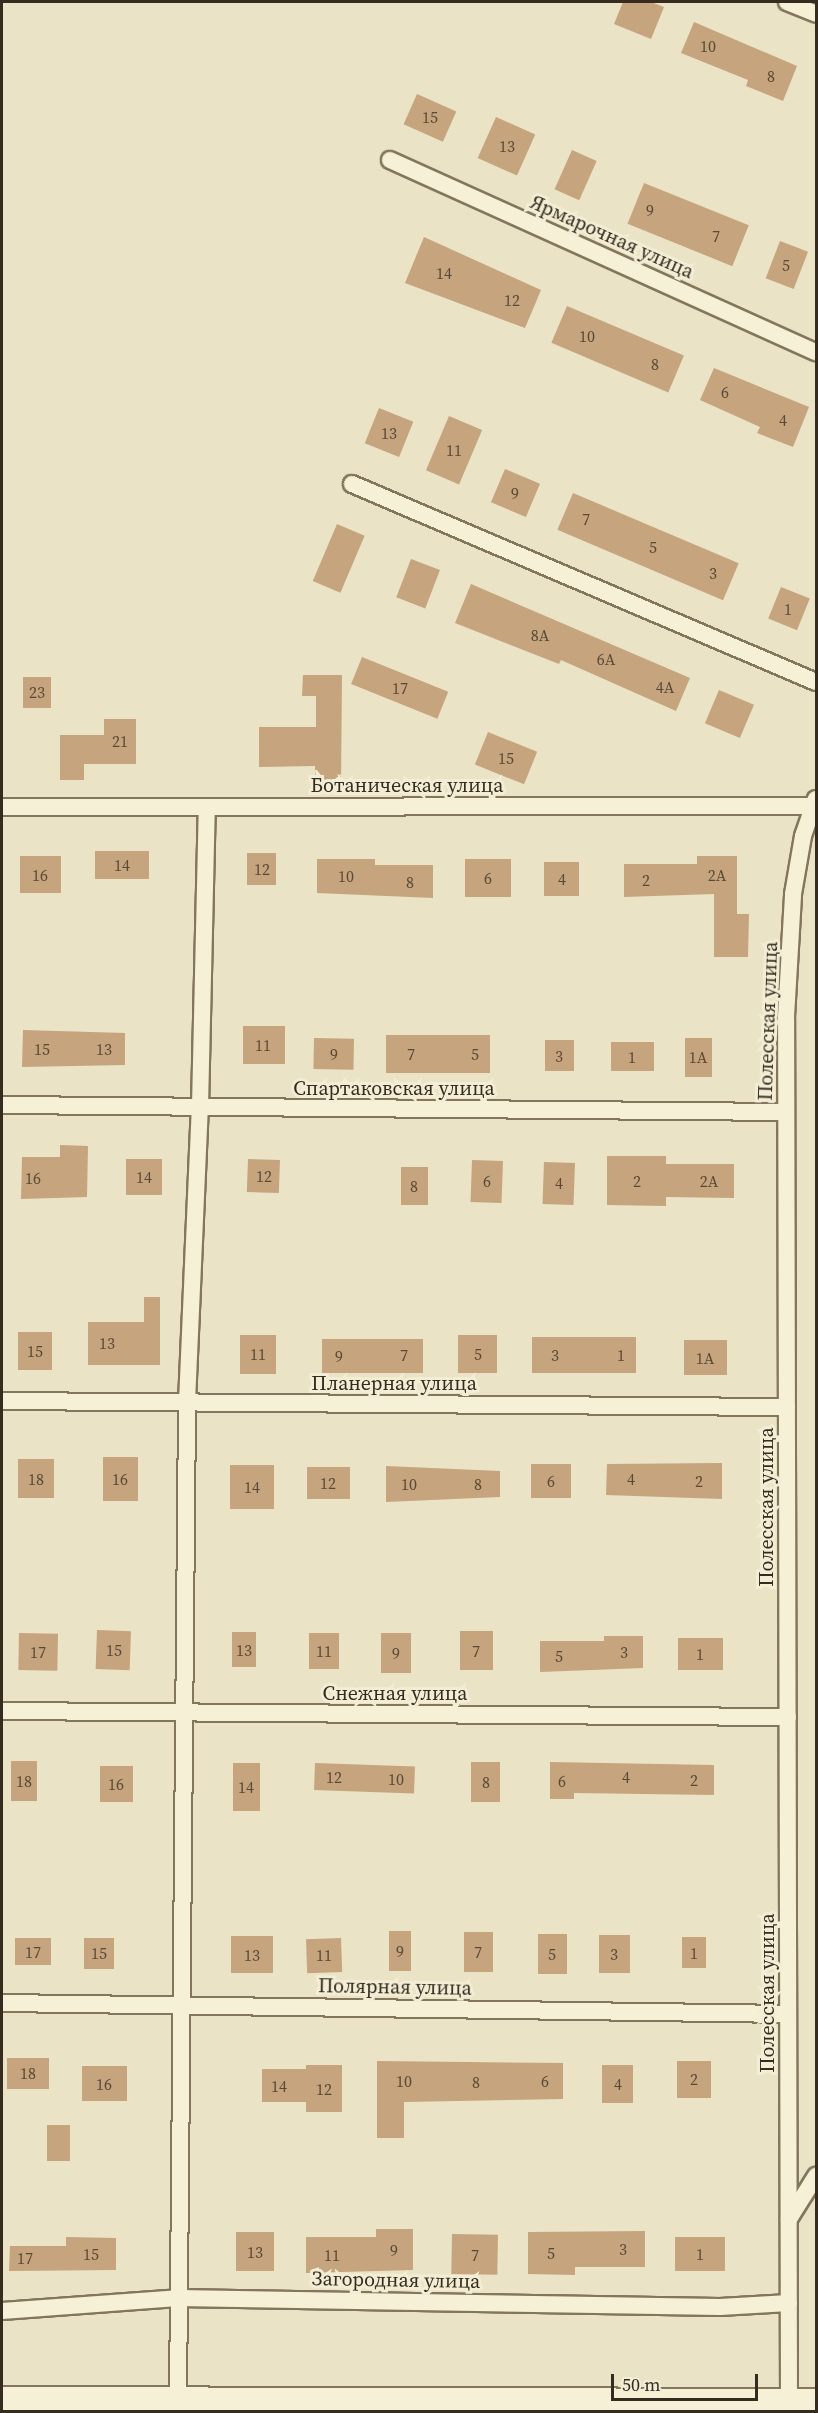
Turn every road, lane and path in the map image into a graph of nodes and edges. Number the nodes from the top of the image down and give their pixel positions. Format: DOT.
graph roads {
  1 [pos="787,2"];
  2 [pos="816,14"];
  3 [pos="390,160"];
  4 [pos="816,352"];
  5 [pos="352,484"];
  6 [pos="816,682"];
  7 [pos="814,802"];
  8 [pos="2,807"];
  9 [pos="207,807"];
  10 [pos="2,1105"];
  11 [pos="200,1107"];
  12 [pos="786,1112"];
  13 [pos="2,1401"];
  14 [pos="187,1402"];
  15 [pos="787,1407"];
  16 [pos="2,1711"];
  17 [pos="183,1712"];
  18 [pos="788,1717"];
  19 [pos="2,2002"];
  20 [pos="179,2005"];
  21 [pos="788,2014"];
  22 [pos="816,2176"];
  23 [pos="789,2220"];
  24 [pos="178,2298"];
  25 [pos="789,2303"];
  26 [pos="2,2312"];
  27 [pos="2,2399"];
  28 [pos="178,2399"];
  29 [pos="789,2401"];
  30 [pos="816,2401"];
  1 -- 2 [label="street"];
  3 -- 4 [label="street, Ярмарочная улица"];
  5 -- 6 [label="street"];
  7 -- 9 [label="street, Ботаническая улица"];
  7 -- 12 [label="street, Полесская улица"];
  8 -- 9 [label="street, Ботаническая улица"];
  9 -- 11 [label="street"];
  10 -- 11 [label="street, Спартаковская улица"];
  11 -- 12 [label="street, Спартаковская улица"];
  11 -- 14 [label="street"];
  12 -- 15 [label="street, Полесская улица"];
  13 -- 14 [label="street, Планерная улица"];
  14 -- 15 [label="street, Планерная улица"];
  14 -- 17 [label="street"];
  15 -- 18 [label="street, Полесская улица"];
  16 -- 17 [label="street, Снежная улица"];
  17 -- 18 [label="street, Снежная улица"];
  17 -- 20 [label="street"];
  18 -- 21 [label="street, Полесская улица"];
  19 -- 20 [label="street, Полярная улица"];
  20 -- 21 [label="street, Полярная улица"];
  20 -- 24 [label="street"];
  21 -- 23 [label="street, Полесская улица"];
  22 -- 23 [label="street"];
  23 -- 25 [label="street, Полесская улица"];
  24 -- 25 [label="street, Загородная улица"];
  24 -- 26 [label="street, Загородная улица"];
  24 -- 28 [label="street"];
  25 -- 29 [label="street, Полесская улица"];
  27 -- 28 [label="main road"];
  28 -- 29 [label="main road"];
  29 -- 30 [label="main road"];
}
